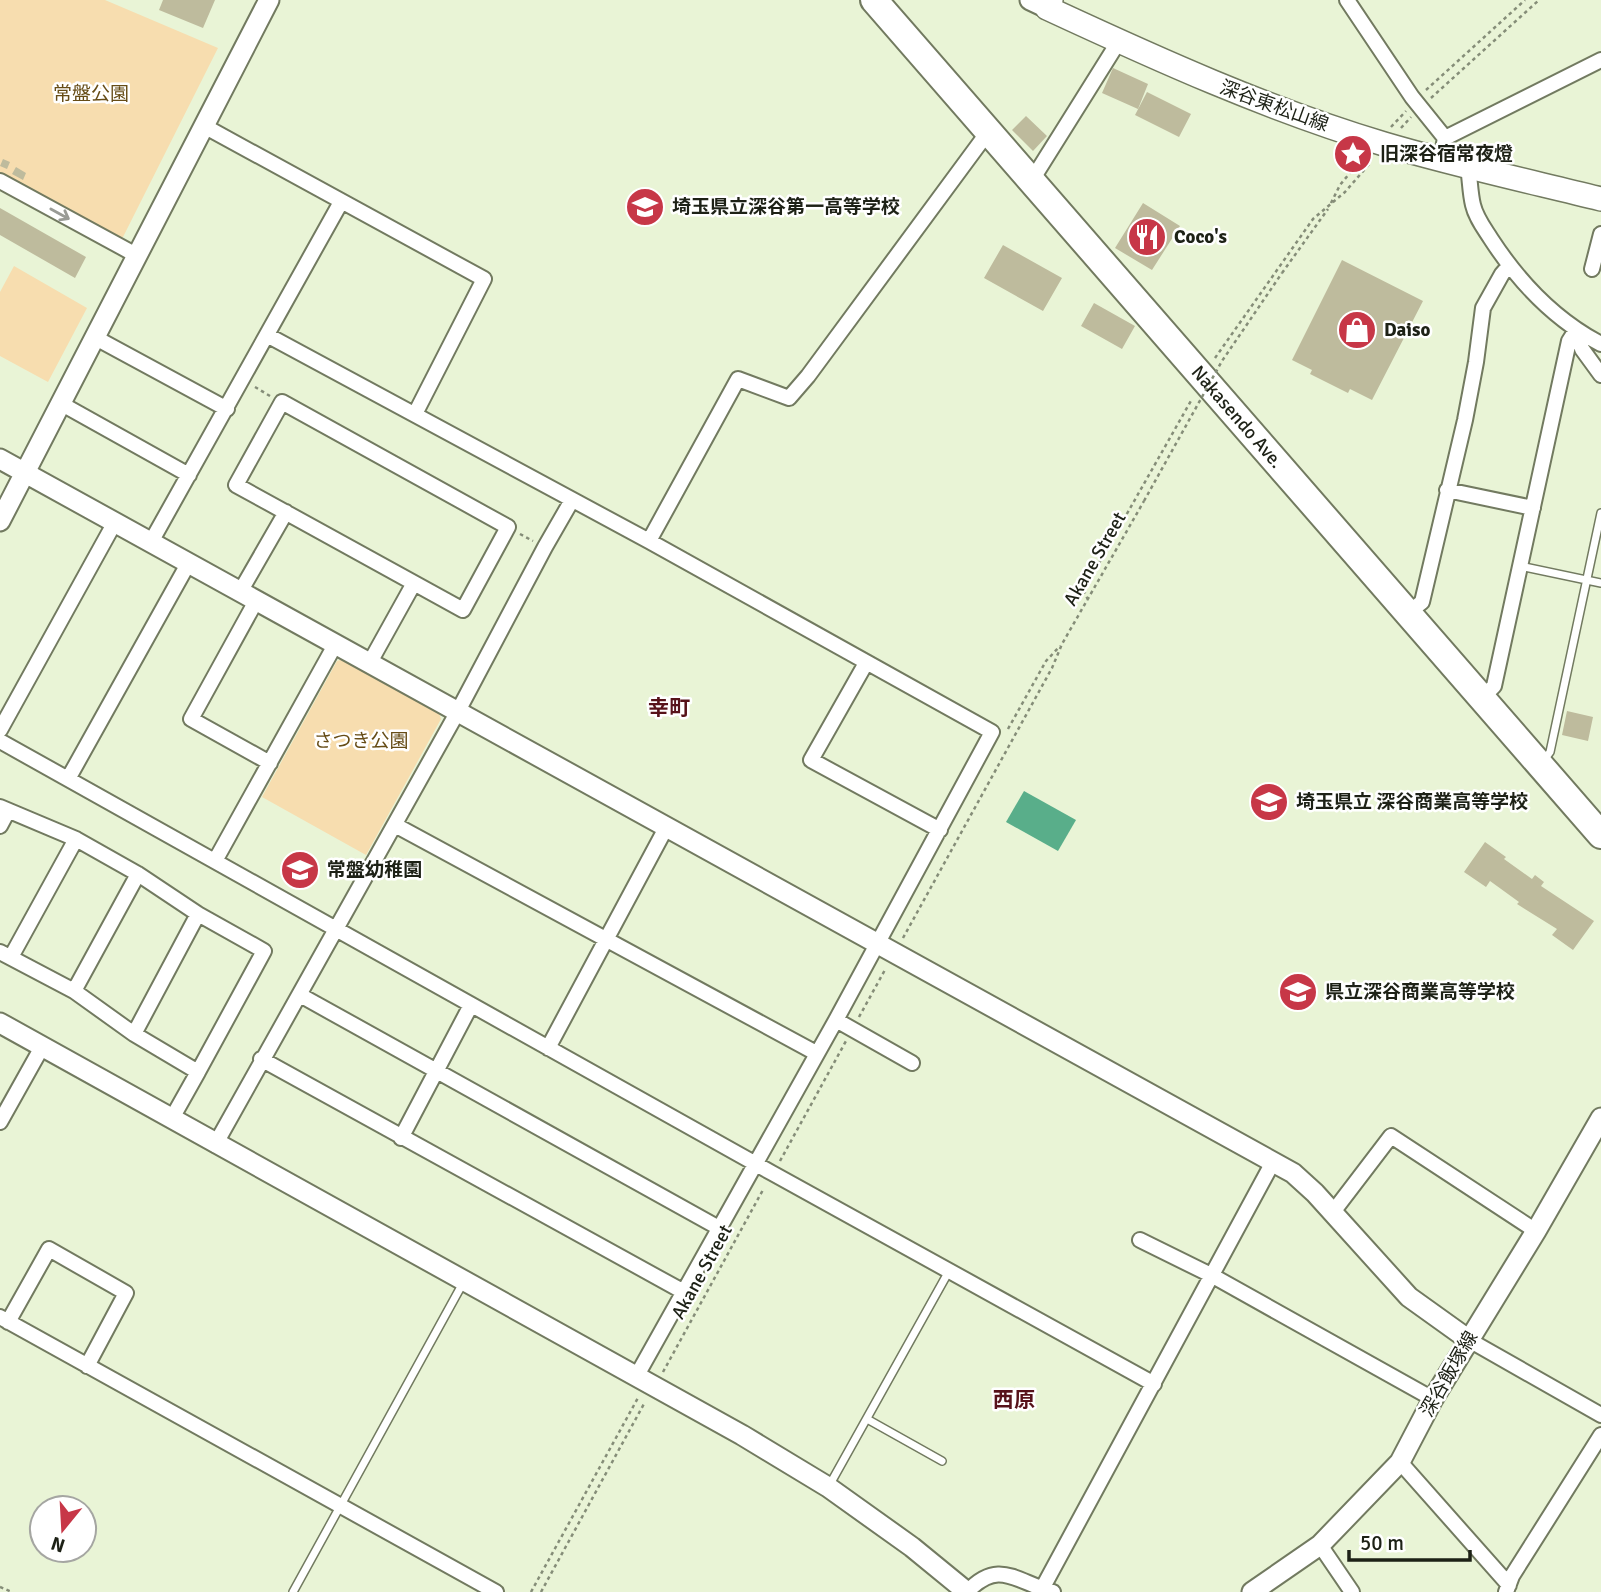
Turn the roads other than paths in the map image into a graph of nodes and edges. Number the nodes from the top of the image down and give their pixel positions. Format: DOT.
graph roads {
  1 [pos="269,0"];
  2 [pos="874,0"];
  3 [pos="1043,3"];
  4 [pos="1354,3"];
  5 [pos="1119,41"];
  6 [pos="1601,60"];
  7 [pos="204,126"];
  8 [pos="988,132"];
  9 [pos="1443,148"];
  10 [pos="1468,167"];
  11 [pos="1031,180"];
  12 [pos="0,181"];
  13 [pos="1601,199"];
  14 [pos="341,202"];
  15 [pos="1601,234"];
  16 [pos="136,255"];
  17 [pos="1509,266"];
  18 [pos="1592,269"];
  19 [pos="1576,330"];
  20 [pos="267,335"];
  21 [pos="94,337"];
  22 [pos="1601,344"];
  23 [pos="1601,375"];
  24 [pos="60,403"];
  25 [pos="227,409"];
  26 [pos="415,414"];
  27 [pos="0,459"];
  28 [pos="24,473"];
  29 [pos="189,475"];
  30 [pos="1447,490"];
  31 [pos="572,500"];
  32 [pos="1533,508"];
  33 [pos="286,512"];
  34 [pos="1601,513"];
  35 [pos="0,521"];
  36 [pos="115,522"];
  37 [pos="649,541"];
  38 [pos="151,542"];
  39 [pos="188,564"];
  40 [pos="1520,566"];
  41 [pos="1587,580"];
  42 [pos="414,583"];
  43 [pos="1601,583"];
  44 [pos="248,597"];
  45 [pos="1408,613"];
  46 [pos="334,645"];
  47 [pos="866,663"];
  48 [pos="369,664"];
  49 [pos="1482,698"];
  50 [pos="457,713"];
  51 [pos="0,730"];
  52 [pos="0,741"];
  53 [pos="270,763"];
  54 [pos="1540,765"];
  55 [pos="68,779"];
  56 [pos="4,809"];
  57 [pos="395,825"];
  58 [pos="1598,825"];
  59 [pos="0,826"];
  60 [pos="667,826"];
  61 [pos="940,830"];
  62 [pos="76,839"];
  63 [pos="215,861"];
  64 [pos="138,874"];
  65 [pos="198,914"];
  66 [pos="337,929"];
  67 [pos="606,940"];
  68 [pos="878,942"];
  69 [pos="5,954"];
  70 [pos="74,991"];
  71 [pos="300,995"];
  72 [pos="471,1004"];
  73 [pos="836,1020"];
  74 [pos="0,1023"];
  75 [pos="134,1034"];
  76 [pos="42,1046"];
  77 [pos="548,1048"];
  78 [pos="816,1053"];
  79 [pos="261,1059"];
  80 [pos="912,1063"];
  81 [pos="437,1071"];
  82 [pos="198,1072"];
  83 [pos="1601,1118"];
  84 [pos="171,1120"];
  85 [pos="0,1122"];
  86 [pos="401,1138"];
  87 [pos="215,1144"];
  88 [pos="1273,1161"];
  89 [pos="754,1163"];
  90 [pos="1333,1212"];
  91 [pos="719,1228"];
  92 [pos="1536,1231"];
  93 [pos="1140,1240"];
  94 [pos="949,1271"];
  95 [pos="1211,1275"];
  96 [pos="463,1282"];
  97 [pos="684,1292"];
  98 [pos="4,1320"];
  99 [pos="1469,1340"];
  100 [pos="87,1366"];
  101 [pos="1154,1384"];
  102 [pos="638,1387"];
  103 [pos="1433,1399"];
  104 [pos="1601,1415"];
  105 [pos="867,1419"];
  106 [pos="1601,1435"];
  107 [pos="942,1461"];
  108 [pos="1400,1462"];
  109 [pos="828,1487"];
  110 [pos="341,1505"];
  111 [pos="1320,1545"];
  112 [pos="1507,1588"];
  113 [pos="1047,1590"];
  114 [pos="293,1592"];
  115 [pos="496,1592"];
  116 [pos="967,1592"];
  117 [pos="1252,1592"];
  118 [pos="1352,1592"];
  1 -- 7 [label="street"];
  2 -- 8 [label="highway, Nakasendo Ave."];
  3 -- 5 [label="main road, 深谷東松山線"];
  4 -- 9 [label="street"];
  5 -- 9 [label="main road, 深谷東松山線"];
  5 -- 11 [label="street"];
  6 -- 9 [label="street"];
  7 -- 14 [label="street"];
  7 -- 16 [label="street"];
  8 -- 11 [label="highway, Nakasendo Ave."];
  8 -- 37 [label="street"];
  9 -- 10 [label="main road, 深谷東松山線"];
  10 -- 13 [label="main road, 深谷東松山線"];
  10 -- 17 [label="street"];
  11 -- 45 [label="highway, Nakasendo Ave."];
  12 -- 16 [label="street, one-way"];
  14 -- 20 [label="street"];
  14 -- 26 [label="street"];
  15 -- 18 [label="street"];
  16 -- 21 [label="street"];
  17 -- 19 [label="street"];
  17 -- 30 [label="street"];
  19 -- 22 [label="street"];
  19 -- 23 [label="street"];
  19 -- 32 [label="street"];
  20 -- 25 [label="street"];
  20 -- 26 [label="street"];
  21 -- 24 [label="street"];
  21 -- 25 [label="street"];
  24 -- 28 [label="street"];
  24 -- 29 [label="street"];
  25 -- 29 [label="street"];
  26 -- 31 [label="street"];
  27 -- 28 [label="street"];
  28 -- 35 [label="street"];
  28 -- 36 [label="street"];
  29 -- 38 [label="street"];
  30 -- 32 [label="street"];
  30 -- 45 [label="street"];
  31 -- 37 [label="street"];
  31 -- 50 [label="street"];
  32 -- 40 [label="street"];
  33 -- 42 [label="street"];
  33 -- 42 [label="street"];
  33 -- 44 [label="street"];
  34 -- 41 [label="lane"];
  36 -- 38 [label="street"];
  36 -- 51 [label="street"];
  37 -- 47 [label="street"];
  38 -- 39 [label="street"];
  39 -- 44 [label="street"];
  39 -- 55 [label="street"];
  40 -- 41 [label="lane"];
  40 -- 49 [label="street"];
  41 -- 43 [label="lane"];
  41 -- 54 [label="lane"];
  42 -- 48 [label="street"];
  44 -- 46 [label="street"];
  44 -- 53 [label="street"];
  45 -- 49 [label="highway, Nakasendo Ave."];
  46 -- 48 [label="street"];
  46 -- 53 [label="street"];
  47 -- 61 [label="street"];
  47 -- 61 [label="street"];
  48 -- 50 [label="street"];
  49 -- 54 [label="highway, Nakasendo Ave."];
  50 -- 57 [label="street"];
  50 -- 60 [label="street"];
  52 -- 55 [label="street"];
  53 -- 63 [label="street"];
  54 -- 58 [label="highway, Nakasendo Ave."];
  55 -- 63 [label="street"];
  56 -- 59 [label="street"];
  56 -- 62 [label="street"];
  57 -- 66 [label="street"];
  57 -- 67 [label="street"];
  60 -- 67 [label="street"];
  60 -- 68 [label="street"];
  61 -- 68 [label="street"];
  62 -- 64 [label="street"];
  62 -- 69 [label="street"];
  63 -- 66 [label="street"];
  64 -- 65 [label="street"];
  64 -- 70 [label="street"];
  65 -- 75 [label="street"];
  65 -- 82 [label="street"];
  66 -- 71 [label="street"];
  66 -- 72 [label="street"];
  67 -- 77 [label="street"];
  67 -- 78 [label="street"];
  68 -- 73 [label="street"];
  68 -- 88 [label="street"];
  69 -- 70 [label="street"];
  70 -- 75 [label="street"];
  71 -- 79 [label="street"];
  71 -- 81 [label="street"];
  72 -- 77 [label="street"];
  72 -- 81 [label="street"];
  73 -- 78 [label="street"];
  73 -- 80 [label="street"];
  74 -- 76 [label="street"];
  75 -- 82 [label="street"];
  76 -- 84 [label="street"];
  76 -- 85 [label="street"];
  77 -- 89 [label="street"];
  78 -- 89 [label="street"];
  79 -- 86 [label="street"];
  79 -- 87 [label="street"];
  81 -- 86 [label="street"];
  81 -- 91 [label="street"];
  82 -- 84 [label="street"];
  83 -- 92 [label="street, 深谷飯塚線"];
  84 -- 87 [label="street"];
  86 -- 97 [label="street"];
  87 -- 96 [label="street"];
  88 -- 90 [label="street"];
  88 -- 95 [label="street"];
  89 -- 91 [label="street"];
  89 -- 94 [label="street"];
  90 -- 92 [label="street"];
  90 -- 99 [label="street"];
  91 -- 97 [label="street"];
  92 -- 99 [label="street, 深谷飯塚線"];
  93 -- 95 [label="street"];
  94 -- 101 [label="street"];
  94 -- 105 [label="lane"];
  95 -- 101 [label="street"];
  95 -- 103 [label="street"];
  96 -- 102 [label="street"];
  96 -- 110 [label="lane"];
  97 -- 102 [label="street"];
  98 -- 100 [label="street"];
  98 -- 100 [label="street"];
  99 -- 103 [label="street, 深谷飯塚線"];
  99 -- 104 [label="street"];
  100 -- 110 [label="street"];
  101 -- 113 [label="street"];
  102 -- 109 [label="street"];
  103 -- 108 [label="street, 深谷飯塚線"];
  105 -- 107 [label="lane"];
  105 -- 109 [label="lane"];
  106 -- 112 [label="street"];
  108 -- 111 [label="street, 深谷飯塚線"];
  108 -- 112 [label="street"];
  109 -- 116 [label="street"];
  110 -- 114 [label="lane"];
  110 -- 115 [label="street"];
  111 -- 117 [label="street, 深谷飯塚線"];
  111 -- 118 [label="street"];
  113 -- 116 [label="street"];
}
